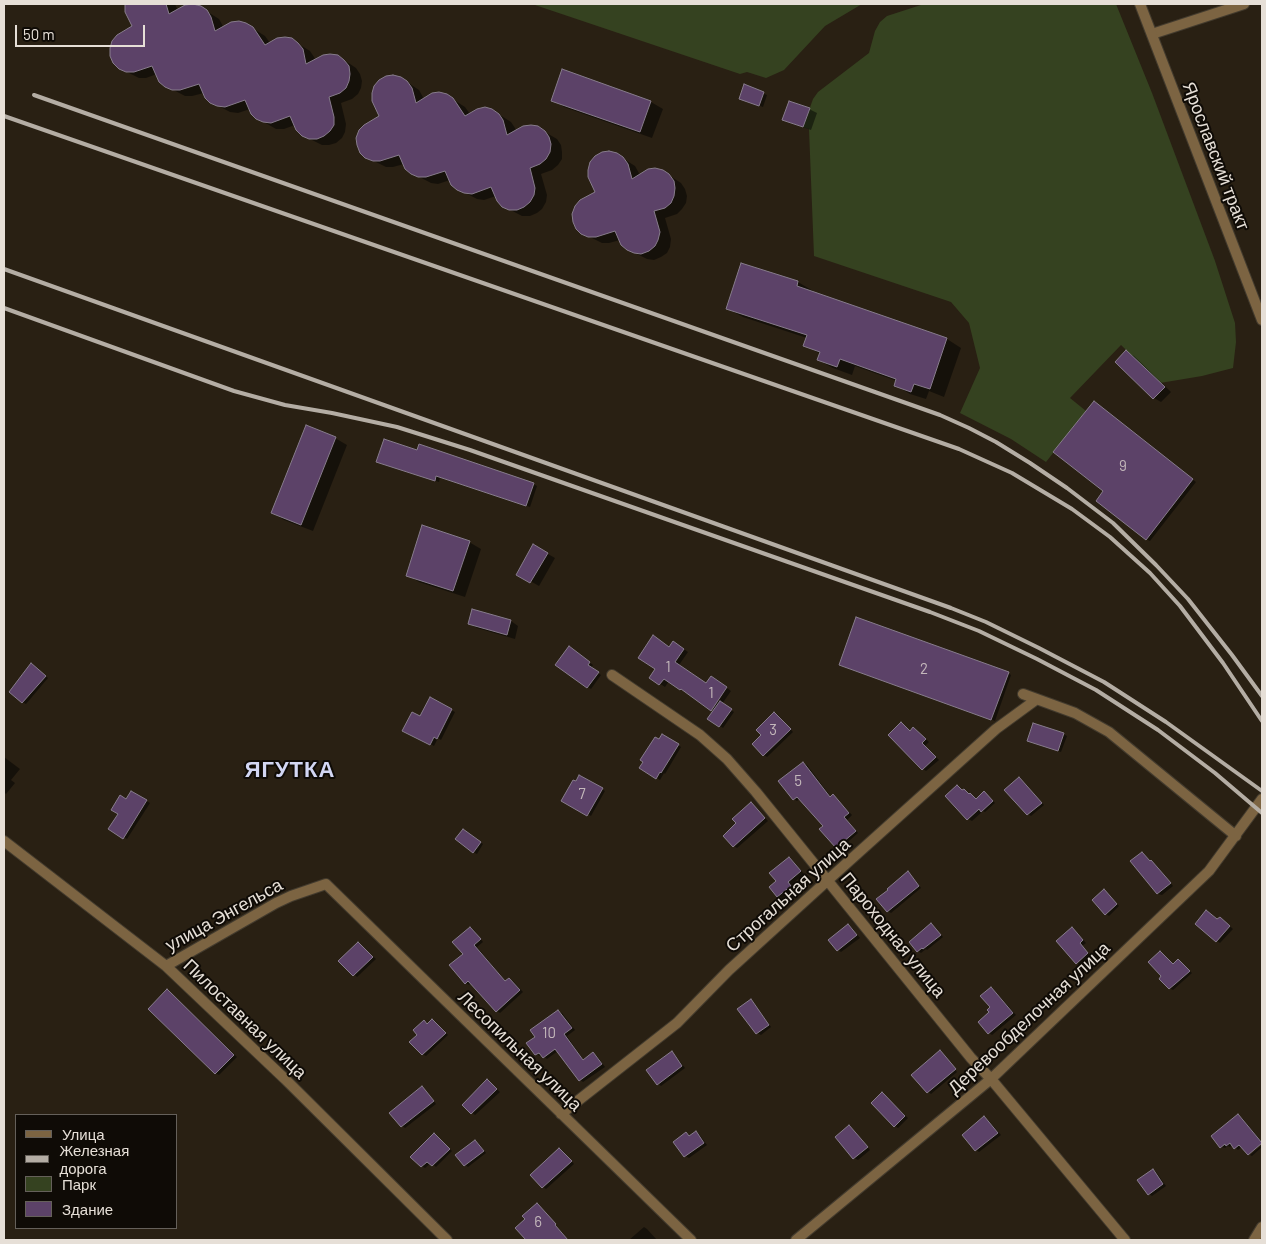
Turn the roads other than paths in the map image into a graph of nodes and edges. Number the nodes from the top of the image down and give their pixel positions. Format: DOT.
graph roads {
  1 [pos="1140,4"];
  2 [pos="1244,4"];
  3 [pos="1152,34"];
  4 [pos="1262,320"];
  5 [pos="612,674"];
  6 [pos="1023,694"];
  7 [pos="1037,699"];
  8 [pos="1262,799"];
  9 [pos="1236,836"];
  10 [pos="4,841"];
  11 [pos="828,880"];
  12 [pos="326,884"];
  13 [pos="166,966"];
  14 [pos="991,1079"];
  15 [pos="561,1114"];
  16 [pos="1262,1227"];
  17 [pos="448,1240"];
  18 [pos="690,1240"];
  19 [pos="796,1240"];
  20 [pos="1125,1240"];
  21 [pos="1254,1240"];
  1 -- 3 [label="street, Ярославский тракт"];
  2 -- 3 [label="street"];
  3 -- 4 [label="street, Ярославский тракт"];
  5 -- 11 [label="street, Пароходная улица"];
  6 -- 7 [label="street"];
  7 -- 9 [label="street"];
  7 -- 11 [label="street, Строгальная улица"];
  8 -- 9 [label="street, Деревообделочная улица"];
  9 -- 14 [label="street, Деревообделочная улица"];
  10 -- 13 [label="street, Пилоставная улица"];
  11 -- 14 [label="street, Пароходная улица"];
  11 -- 15 [label="street, Строгальная улица"];
  12 -- 13 [label="street, улица Энгельса"];
  12 -- 15 [label="street, Лесопильная улица"];
  13 -- 17 [label="street, Пилоставная улица"];
  14 -- 19 [label="street, Деревообделочная улица"];
  14 -- 20 [label="street, Пароходная улица"];
  15 -- 18 [label="street, Лесопильная улица"];
  16 -- 21 [label="street"];
}
